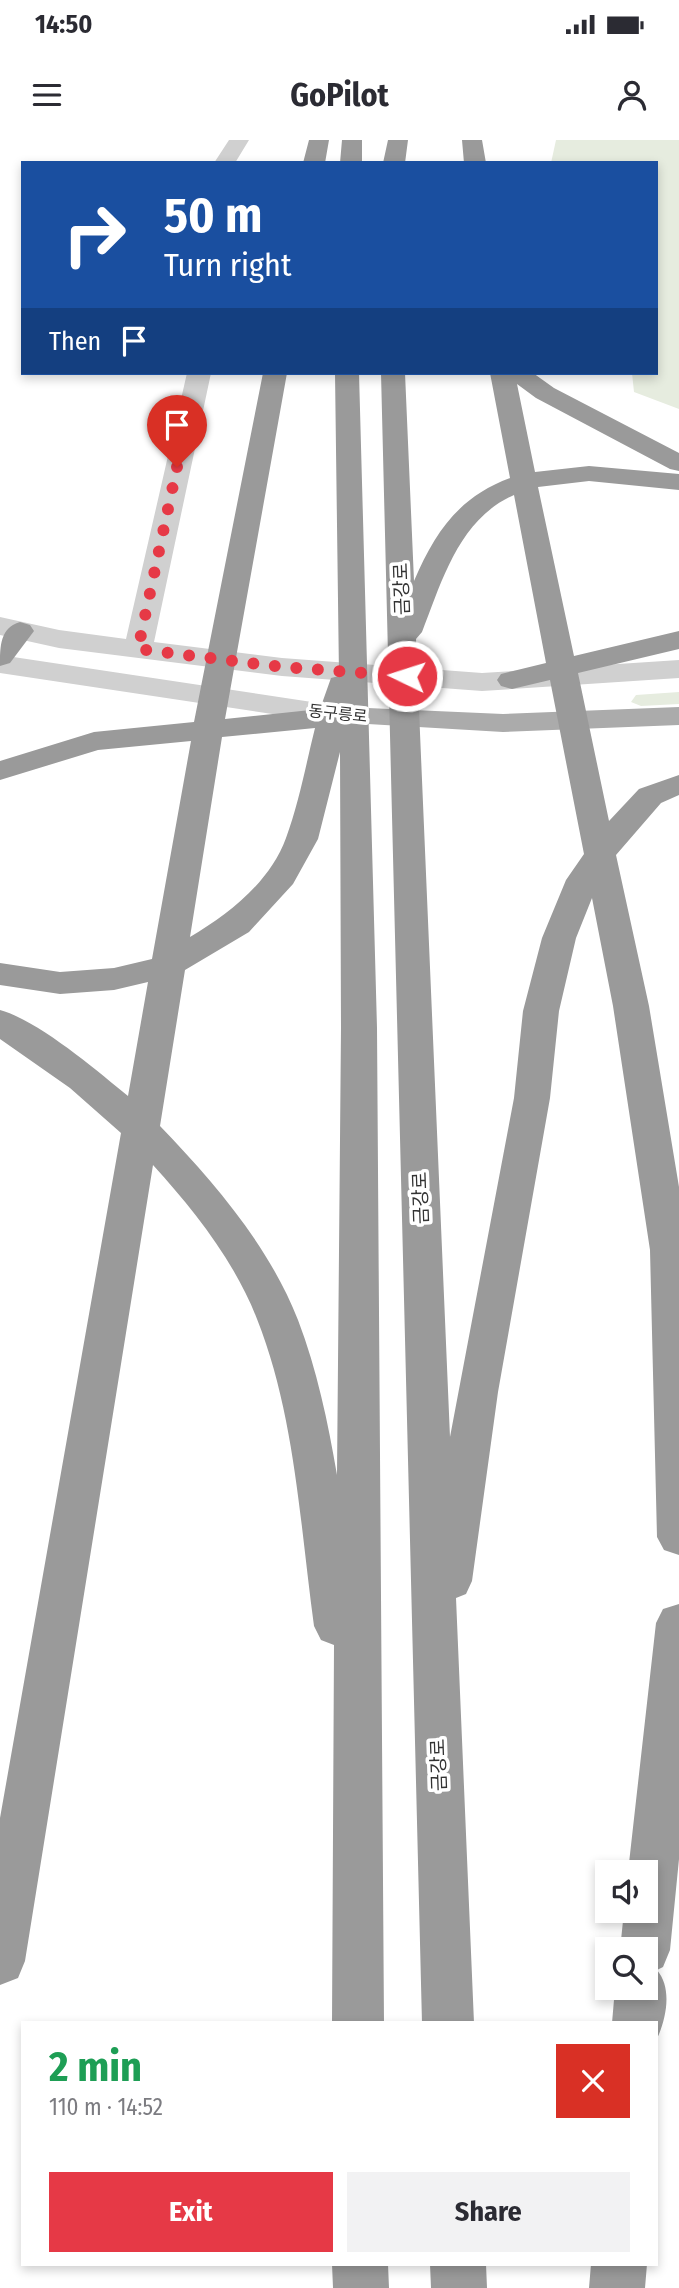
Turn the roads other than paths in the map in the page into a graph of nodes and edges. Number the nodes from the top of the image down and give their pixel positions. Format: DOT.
graph roads {
  1 [pos="239,140"];
  2 [pos="319,140"];
  3 [pos="352,140"];
  4 [pos="398,140"];
  5 [pos="472,140"];
  6 [pos="225,161"];
  7 [pos="314,161"];
  8 [pos="351,161"];
  9 [pos="394,161"];
  10 [pos="475,161"];
  11 [pos="199,375"];
  12 [pos="275,375"];
  13 [pos="347,375"];
  14 [pos="393,375"];
  15 [pos="502,375"];
  16 [pos="520,375"];
  17 [pos="679,463"];
  18 [pos="679,482"];
  19 [pos="10,628"];
  20 [pos="679,640"];
  21 [pos="403,645"];
  22 [pos="138,649"];
  23 [pos="0,657"];
  24 [pos="0,664"];
  25 [pos="679,668"];
  26 [pos="512,680"];
  27 [pos="345,716"];
  28 [pos="679,716"];
  29 [pos="0,771"];
  30 [pos="336,780"];
  31 [pos="679,784"];
  32 [pos="0,974"];
  33 [pos="0,1022"];
  34 [pos="679,1537"];
  35 [pos="679,1623"];
  36 [pos="435,1680"];
  37 [pos="355,1743"];
  38 [pos="646,1937"];
  39 [pos="0,1961"];
  40 [pos="640,2000"];
  41 [pos="358,2021"];
  42 [pos="449,2021"];
  43 [pos="638,2021"];
  44 [pos="360,2266"];
  45 [pos="458,2266"];
  46 [pos="619,2266"];
  47 [pos="360,2288"];
  48 [pos="459,2288"];
  49 [pos="617,2288"];
  1 -- 6 [label="street"];
  2 -- 7 [label="highway"];
  3 -- 8 [label="highway"];
  4 -- 9 [label="highway"];
  5 -- 10 [label="highway"];
  11 -- 22 [label="street"];
  12 -- 39 [label="highway"];
  13 -- 30 [label="highway"];
  14 -- 21 [label="highway, 금강로"];
  15 -- 34 [label="highway"];
  16 -- 17 [label="highway"];
  18 -- 21 [label="highway"];
  19 -- 22 [label="street"];
  19 -- 23 [label="highway"];
  20 -- 26 [label="highway"];
  21 -- 36 [label="highway, 금강로"];
  22 -- 26 [label="street"];
  24 -- 27 [label="street, 동구릉로"];
  25 -- 26 [label="street"];
  27 -- 28 [label="main road, 동구릉로"];
  27 -- 29 [label="highway"];
  30 -- 32 [label="highway"];
  30 -- 37 [label="highway"];
  31 -- 36 [label="highway"];
  33 -- 37 [label="highway"];
  35 -- 38 [label="highway"];
  36 -- 42 [label="highway, 금강로"];
  37 -- 41 [label="highway"];
  40 -- 43 [label="highway"];
  44 -- 47 [label="highway"];
  45 -- 48 [label="highway"];
  46 -- 49 [label="highway"];
}
